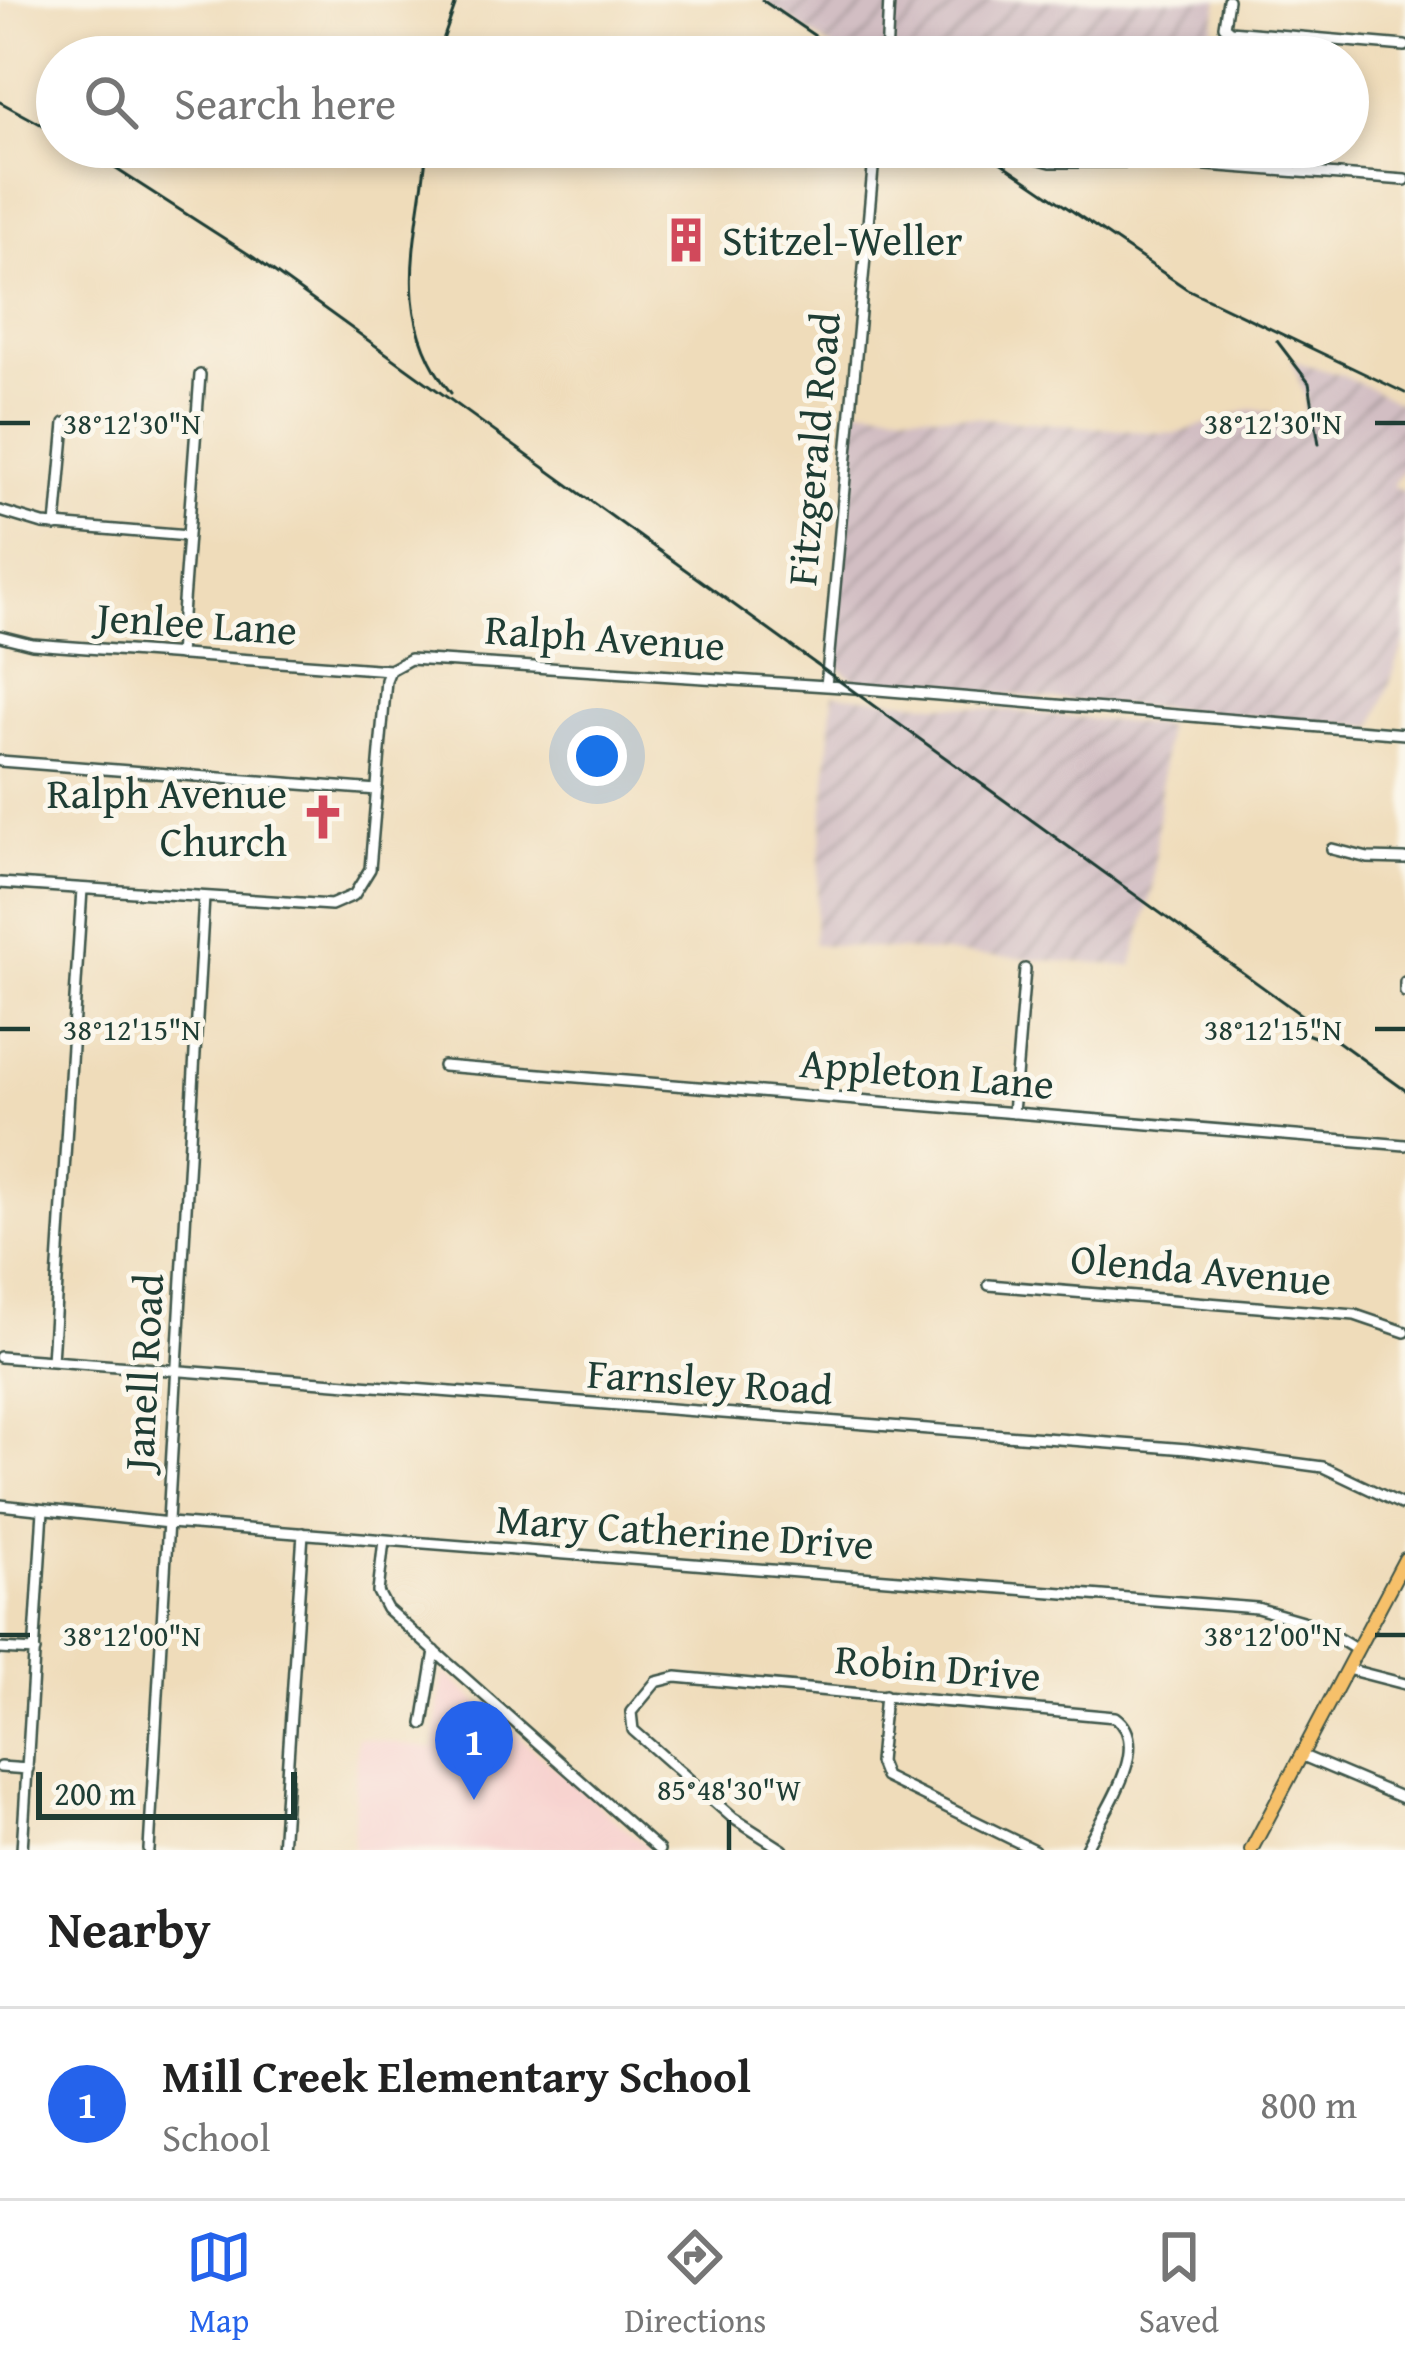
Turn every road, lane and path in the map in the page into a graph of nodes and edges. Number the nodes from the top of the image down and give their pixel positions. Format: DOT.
graph roads {
  1 [pos="889,0"];
  2 [pos="1228,0"];
  3 [pos="887,36"];
  4 [pos="1288,36"];
  5 [pos="1369,43"];
  6 [pos="1405,46"];
  7 [pos="872,168"];
  8 [pos="1252,168"];
  9 [pos="1405,179"];
  10 [pos="200,375"];
  11 [pos="64,423"];
  12 [pos="0,511"];
  13 [pos="56,526"];
  14 [pos="188,536"];
  15 [pos="0,636"];
  16 [pos="179,655"];
  17 [pos="390,670"];
  18 [pos="826,686"];
  19 [pos="1405,734"];
  20 [pos="0,761"];
  21 [pos="377,790"];
  22 [pos="1332,849"];
  23 [pos="1405,859"];
  24 [pos="0,883"];
  25 [pos="82,890"];
  26 [pos="204,897"];
  27 [pos="1025,970"];
  28 [pos="443,1066"];
  29 [pos="1013,1113"];
  30 [pos="1405,1145"];
  31 [pos="989,1286"];
  32 [pos="1405,1331"];
  33 [pos="0,1357"];
  34 [pos="52,1361"];
  35 [pos="174,1372"];
  36 [pos="0,1505"];
  37 [pos="1405,1506"];
  38 [pos="44,1510"];
  39 [pos="169,1523"];
  40 [pos="303,1533"];
  41 [pos="384,1540"];
  42 [pos="1404,1566"];
  43 [pos="0,1649"];
  44 [pos="1357,1650"];
  45 [pos="35,1651"];
  46 [pos="435,1651"];
  47 [pos="1347,1669"];
  48 [pos="1405,1684"];
  49 [pos="885,1695"];
  50 [pos="422,1724"];
  51 [pos="1303,1756"];
  52 [pos="0,1767"];
  53 [pos="28,1769"];
  54 [pos="1405,1799"];
  55 [pos="22,1850"];
  56 [pos="149,1850"];
  57 [pos="283,1850"];
  58 [pos="659,1850"];
  59 [pos="783,1850"];
  60 [pos="1034,1850"];
  61 [pos="1085,1850"];
  62 [pos="1251,1850"];
  1 -- 3 [label="street"];
  2 -- 4 [label="street"];
  5 -- 6 [label="street"];
  7 -- 18 [label="street, Fitzgerald Road"];
  8 -- 9 [label="street"];
  10 -- 14 [label="street"];
  11 -- 13 [label="street"];
  12 -- 13 [label="street"];
  13 -- 14 [label="street"];
  14 -- 16 [label="street"];
  15 -- 16 [label="street, Jenlee Lane"];
  16 -- 17 [label="street, Jenlee Lane"];
  17 -- 18 [label="street, Ralph Avenue"];
  17 -- 21 [label="street"];
  18 -- 19 [label="street, Ralph Avenue"];
  20 -- 21 [label="street"];
  21 -- 26 [label="street"];
  22 -- 23 [label="street"];
  24 -- 25 [label="street"];
  25 -- 26 [label="street"];
  25 -- 34 [label="street"];
  26 -- 35 [label="street, Janell Road"];
  27 -- 29 [label="street"];
  28 -- 29 [label="street, Appleton Lane"];
  29 -- 30 [label="street, Appleton Lane"];
  31 -- 32 [label="street, Olenda Avenue"];
  33 -- 34 [label="street, Farnsley Road"];
  34 -- 35 [label="street, Farnsley Road"];
  35 -- 37 [label="street, Farnsley Road"];
  35 -- 39 [label="street, Janell Road"];
  36 -- 38 [label="street, Mary Catherine Drive"];
  38 -- 39 [label="street, Mary Catherine Drive"];
  38 -- 45 [label="street"];
  39 -- 40 [label="street, Mary Catherine Drive"];
  39 -- 56 [label="street, Janell Road"];
  40 -- 41 [label="street, Mary Catherine Drive"];
  40 -- 57 [label="street"];
  41 -- 44 [label="street, Mary Catherine Drive"];
  41 -- 46 [label="street"];
  42 -- 44 [label="main road"];
  43 -- 45 [label="street"];
  44 -- 47 [label="main road"];
  45 -- 53 [label="street"];
  46 -- 50 [label="street"];
  46 -- 58 [label="street"];
  47 -- 48 [label="street"];
  47 -- 51 [label="main road"];
  49 -- 59 [label="street, Robin Drive"];
  49 -- 60 [label="street"];
  49 -- 61 [label="street, Robin Drive"];
  51 -- 54 [label="street"];
  51 -- 62 [label="main road"];
  52 -- 53 [label="street"];
  53 -- 55 [label="street"];
}
